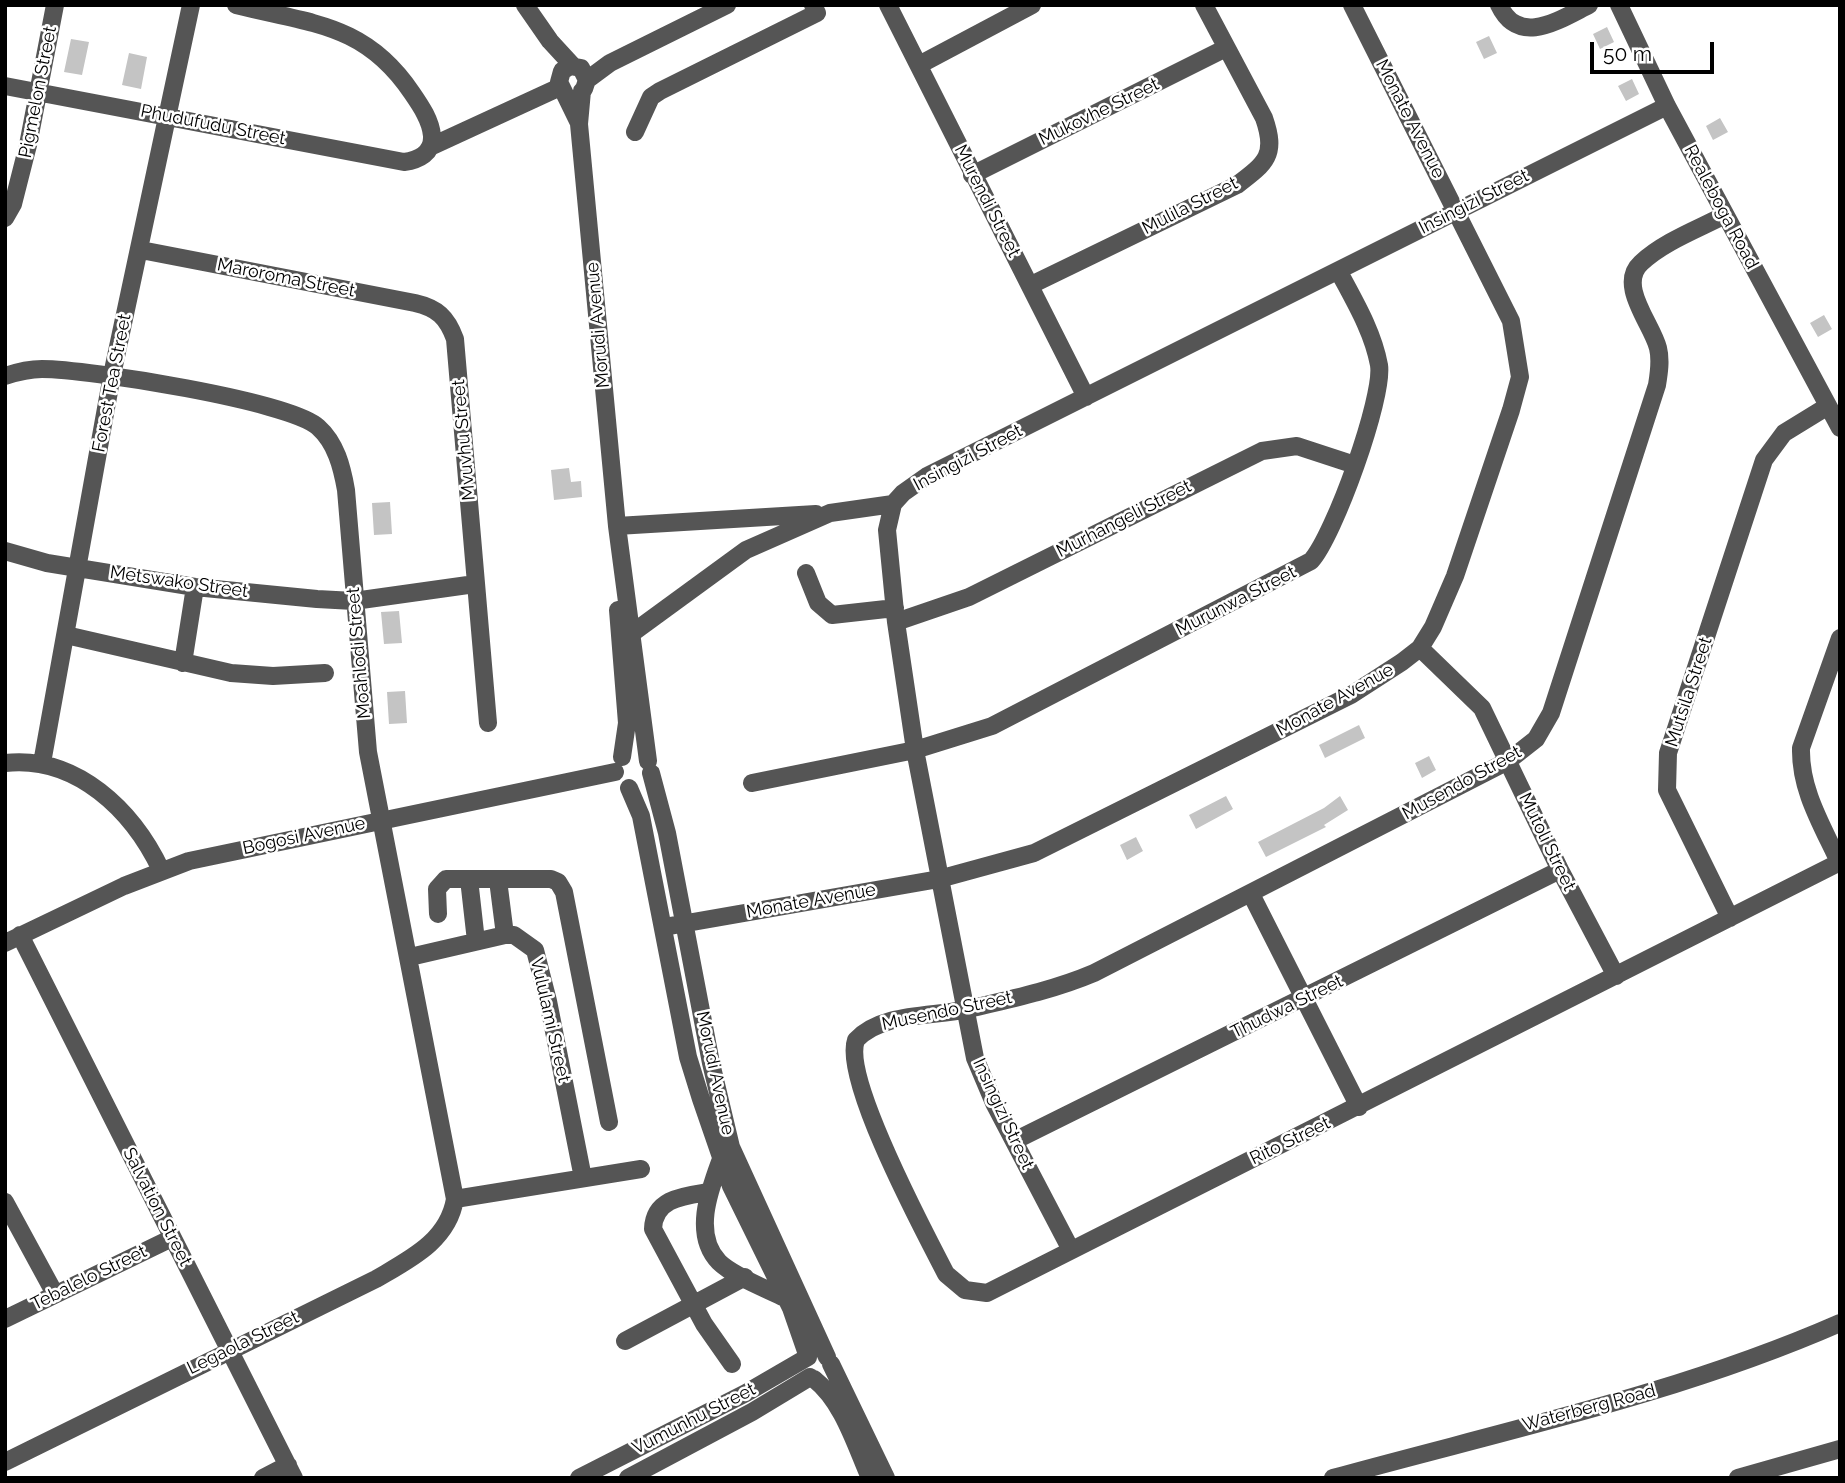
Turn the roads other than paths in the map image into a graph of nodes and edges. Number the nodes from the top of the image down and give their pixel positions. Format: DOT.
graph roads {
  1 [pos="55,5"];
  2 [pos="191,5"];
  3 [pos="236,5"];
  4 [pos="525,5"];
  5 [pos="727,5"];
  6 [pos="813,5"];
  7 [pos="888,5"];
  8 [pos="1032,5"];
  9 [pos="1204,5"];
  10 [pos="1352,5"];
  11 [pos="1499,5"];
  12 [pos="1589,5"];
  13 [pos="1619,5"];
  14 [pos="1226,48"];
  15 [pos="919,65"];
  16 [pos="573,80"];
  17 [pos="5,86"];
  18 [pos="38,93"];
  19 [pos="1667,106"];
  20 [pos="168,116"];
  21 [pos="635,132"];
  22 [pos="426,152"];
  23 [pos="972,175"];
  24 [pos="1456,211"];
  25 [pos="1725,215"];
  26 [pos="5,218"];
  27 [pos="141,250"];
  28 [pos="1339,272"];
  29 [pos="1031,285"];
  30 [pos="430,307"];
  31 [pos="112,375"];
  32 [pos="5,376"];
  33 [pos="1086,397"];
  34 [pos="1828,406"];
  35 [pos="1840,428"];
  36 [pos="1355,464"];
  37 [pos="893,504"];
  38 [pos="830,513"];
  39 [pos="617,526"];
  40 [pos="5,551"];
  41 [pos="78,568"];
  42 [pos="806,573"];
  43 [pos="475,584"];
  44 [pos="195,587"];
  45 [pos="354,601"];
  46 [pos="896,615"];
  47 [pos="631,634"];
  48 [pos="66,635"];
  49 [pos="1840,638"];
  50 [pos="1420,648"];
  51 [pos="183,663"];
  52 [pos="325,673"];
  53 [pos="488,723"];
  54 [pos="915,751"];
  55 [pos="1507,761"];
  56 [pos="5,763"];
  57 [pos="43,763"];
  58 [pos="619,765"];
  59 [pos="649,767"];
  60 [pos="752,783"];
  61 [pos="629,788"];
  62 [pos="380,820"];
  63 [pos="1839,862"];
  64 [pos="161,870"];
  65 [pos="1560,870"];
  66 [pos="469,879"];
  67 [pos="939,879"];
  68 [pos="498,880"];
  69 [pos="1251,894"];
  70 [pos="438,914"];
  71 [pos="1730,918"];
  72 [pos="685,924"];
  73 [pos="664,927"];
  74 [pos="505,935"];
  75 [pos="13,939"];
  76 [pos="476,941"];
  77 [pos="410,957"];
  78 [pos="1616,976"];
  79 [pos="1303,999"];
  80 [pos="965,1010"];
  81 [pos="854,1063"];
  82 [pos="1359,1107"];
  83 [pos="609,1122"];
  84 [pos="1014,1141"];
  85 [pos="721,1159"];
  86 [pos="641,1169"];
  87 [pos="583,1178"];
  88 [pos="709,1192"];
  89 [pos="455,1199"];
  90 [pos="5,1202"];
  91 [pos="172,1238"];
  92 [pos="1071,1250"];
  93 [pos="745,1277"];
  94 [pos="55,1294"];
  95 [pos="785,1298"];
  96 [pos="694,1307"];
  97 [pos="5,1319"];
  98 [pos="1840,1323"];
  99 [pos="625,1341"];
  100 [pos="229,1349"];
  101 [pos="808,1357"];
  102 [pos="829,1360"];
  103 [pos="732,1364"];
  104 [pos="812,1378"];
  105 [pos="1840,1449"];
  106 [pos="5,1462"];
  107 [pos="291,1471"];
  108 [pos="264,1478"];
  109 [pos="579,1478"];
  110 [pos="628,1478"];
  111 [pos="870,1478"];
  112 [pos="886,1478"];
  113 [pos="1333,1478"];
  114 [pos="1738,1478"];
  1 -- 18 [label="street, Pigmelon Street"];
  2 -- 20 [label="street, Forest Tea Street"];
  3 -- 22 [label="street"];
  4 -- 16 [label="street, Morudi Avenue"];
  5 -- 16 [label="street"];
  6 -- 21 [label="street"];
  7 -- 15 [label="street, Murendi Street"];
  8 -- 15 [label="street"];
  9 -- 14 [label="street, Mulila Street"];
  10 -- 24 [label="street, Monate Avenue"];
  11 -- 12 [label="street"];
  13 -- 19 [label="street, Realeboga Road"];
  14 -- 23 [label="street, Mukovhe Street"];
  14 -- 29 [label="street, Mulila Street"];
  15 -- 23 [label="street, Murendi Street"];
  16 -- 22 [label="street"];
  16 -- 39 [label="street, Morudi Avenue"];
  17 -- 18 [label="street, Phudufudu Street"];
  18 -- 20 [label="street, Phudufudu Street"];
  18 -- 26 [label="street, Pigmelon Street"];
  19 -- 24 [label="street, Insingizi Street"];
  19 -- 25 [label="street, Realeboga Road"];
  20 -- 22 [label="street, Phudufudu Street"];
  20 -- 27 [label="street, Forest Tea Street"];
  23 -- 29 [label="street, Murendi Street"];
  24 -- 28 [label="street, Insingizi Street"];
  24 -- 50 [label="street, Monate Avenue"];
  25 -- 34 [label="street, Realeboga Road"];
  25 -- 55 [label="street, Musendo Street"];
  27 -- 30 [label="street, Maroroma Street"];
  27 -- 31 [label="street, Forest Tea Street"];
  28 -- 33 [label="street, Insingizi Street"];
  28 -- 36 [label="street, Murunwa Street"];
  29 -- 33 [label="street, Murendi Street"];
  30 -- 43 [label="street, Mvuvhu Street"];
  31 -- 32 [label="street, Moahlodi Street"];
  31 -- 41 [label="street, Forest Tea Street"];
  31 -- 45 [label="street, Moahlodi Street"];
  33 -- 37 [label="street, Insingizi Street"];
  34 -- 35 [label="street, Realeboga Road"];
  34 -- 71 [label="street, Mutsila Street"];
  36 -- 46 [label="street, Murhangeli Street"];
  36 -- 54 [label="street, Murunwa Street"];
  37 -- 38 [label="street"];
  37 -- 46 [label="street, Insingizi Street"];
  38 -- 39 [label="street"];
  38 -- 47 [label="street"];
  39 -- 47 [label="street, Morudi Avenue"];
  39 -- 58 [label="street, Morudi Avenue"];
  40 -- 41 [label="street, Metswako Street"];
  41 -- 44 [label="street, Metswako Street"];
  41 -- 48 [label="street, Forest Tea Street"];
  42 -- 46 [label="street, Murhangeli Street"];
  43 -- 45 [label="street"];
  43 -- 53 [label="street, Mvuvhu Street"];
  44 -- 45 [label="street, Metswako Street"];
  44 -- 51 [label="street"];
  45 -- 62 [label="street, Moahlodi Street"];
  46 -- 54 [label="street, Insingizi Street"];
  47 -- 59 [label="street, Morudi Avenue"];
  48 -- 51 [label="street"];
  48 -- 57 [label="street, Forest Tea Street"];
  49 -- 63 [label="street"];
  50 -- 55 [label="street, Mutoli Street"];
  50 -- 67 [label="street, Monate Avenue"];
  51 -- 52 [label="street"];
  54 -- 60 [label="street, Murunwa Street"];
  54 -- 67 [label="street, Insingizi Street"];
  55 -- 65 [label="street, Mutoli Street"];
  55 -- 69 [label="street, Musendo Street"];
  56 -- 57 [label="street"];
  57 -- 64 [label="street"];
  58 -- 59 [label="street"];
  58 -- 61 [label="street"];
  58 -- 62 [label="street, Bogosi Avenue"];
  59 -- 61 [label="street"];
  59 -- 72 [label="street, Morudi Avenue"];
  61 -- 73 [label="street, Morudi Avenue"];
  62 -- 64 [label="street, Bogosi Avenue"];
  62 -- 77 [label="street, Moahlodi Street"];
  63 -- 71 [label="street, Rito Street"];
  64 -- 75 [label="street, Bogosi Avenue"];
  65 -- 78 [label="street, Mutoli Street"];
  65 -- 79 [label="street, Thudwa Street"];
  66 -- 68 [label="street"];
  66 -- 70 [label="street"];
  66 -- 76 [label="street"];
  67 -- 72 [label="street, Monate Avenue"];
  67 -- 80 [label="street, Insingizi Street"];
  68 -- 74 [label="street"];
  68 -- 83 [label="street"];
  69 -- 79 [label="street"];
  69 -- 80 [label="street, Musendo Street"];
  71 -- 78 [label="street, Rito Street"];
  72 -- 73 [label="street, Monate Avenue"];
  72 -- 102 [label="street, Morudi Avenue"];
  73 -- 85 [label="street, Morudi Avenue"];
  74 -- 76 [label="street"];
  74 -- 87 [label="street, Vululami Street"];
  75 -- 91 [label="street, Salvation Street"];
  76 -- 77 [label="street"];
  77 -- 89 [label="street, Moahlodi Street"];
  78 -- 82 [label="street, Rito Street"];
  79 -- 82 [label="street"];
  79 -- 84 [label="street, Thudwa Street"];
  80 -- 81 [label="street, Musendo Street"];
  80 -- 84 [label="street, Insingizi Street"];
  81 -- 92 [label="street, Rito Street"];
  82 -- 92 [label="street, Rito Street"];
  84 -- 92 [label="street, Insingizi Street"];
  85 -- 88 [label="street"];
  85 -- 95 [label="street, Morudi Avenue"];
  86 -- 87 [label="street"];
  87 -- 89 [label="street"];
  88 -- 93 [label="street"];
  88 -- 96 [label="street"];
  89 -- 100 [label="street, Legaola Street"];
  90 -- 94 [label="street"];
  91 -- 94 [label="street, Tebalelo Street"];
  91 -- 100 [label="street, Salvation Street"];
  93 -- 95 [label="street"];
  93 -- 96 [label="street"];
  94 -- 97 [label="street, Tebalelo Street"];
  95 -- 101 [label="street, Morudi Avenue"];
  96 -- 99 [label="street"];
  96 -- 103 [label="street"];
  98 -- 113 [label="street, Waterberg Road"];
  100 -- 106 [label="street, Legaola Street"];
  100 -- 107 [label="street, Salvation Street"];
  101 -- 102 [label="street"];
  101 -- 104 [label="street"];
  101 -- 109 [label="street, Vumunhu Street"];
  102 -- 104 [label="street"];
  102 -- 112 [label="street, Morudi Avenue"];
  104 -- 110 [label="street, Vumunhu Street"];
  104 -- 111 [label="street"];
  105 -- 114 [label="street"];
  107 -- 108 [label="street"];
}
